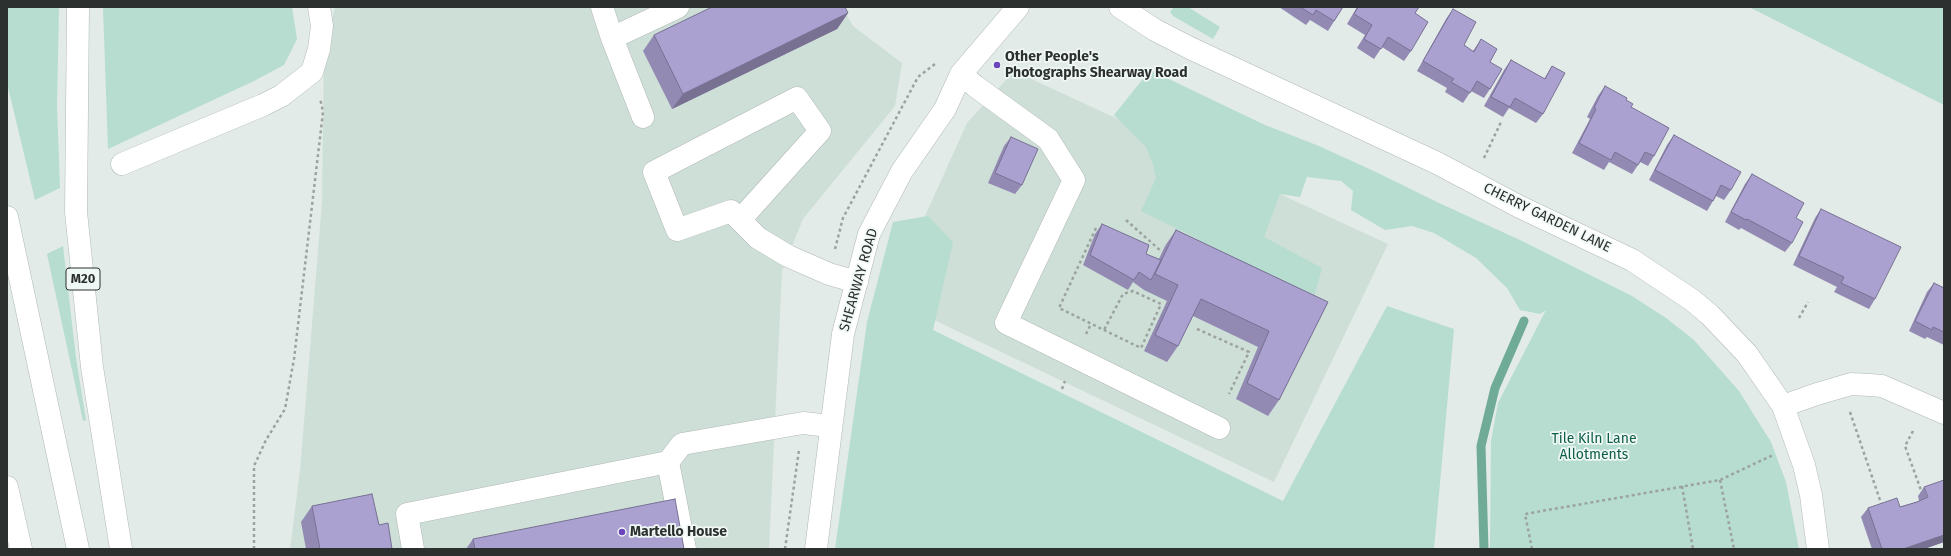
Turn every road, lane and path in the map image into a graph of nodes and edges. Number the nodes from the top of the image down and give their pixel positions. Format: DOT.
graph roads {
  1 [pos="78,7"];
  2 [pos="319,7"];
  3 [pos="602,7"];
  4 [pos="678,7"];
  5 [pos="1018,7"];
  6 [pos="1120,7"];
  7 [pos="612,38"];
  8 [pos="312,72"];
  9 [pos="961,74"];
  10 [pos="644,117"];
  11 [pos="1501,122"];
  12 [pos="1483,159"];
  13 [pos="122,164"];
  14 [pos="7,217"];
  15 [pos="740,220"];
  16 [pos="1126,220"];
  17 [pos="1096,228"];
  18 [pos="1162,252"];
  19 [pos="857,282"];
  20 [pos="1808,302"];
  21 [pos="1799,318"];
  22 [pos="1197,329"];
  23 [pos="1104,330"];
  24 [pos="1229,394"];
  25 [pos="1783,406"];
  26 [pos="1850,411"];
  27 [pos="1944,413"];
  28 [pos="830,426"];
  29 [pos="1219,428"];
  30 [pos="1912,431"];
  31 [pos="668,462"];
  32 [pos="1752,464"];
  33 [pos="1720,480"];
  34 [pos="1682,486"];
  35 [pos="7,487"];
  36 [pos="1923,494"];
  37 [pos="1883,510"];
  38 [pos="21,549"];
  39 [pos="78,549"];
  40 [pos="121,549"];
  41 [pos="254,549"];
  42 [pos="413,549"];
  43 [pos="684,549"];
  44 [pos="816,549"];
  45 [pos="1532,549"];
  46 [pos="1693,549"];
  47 [pos="1734,549"];
  48 [pos="1818,549"];
  1 -- 40 [label="main road, M20"];
  2 -- 8 [label="main road"];
  3 -- 7 [label="main road"];
  4 -- 7 [label="main road"];
  5 -- 9 [label="main road, SHEARWAY ROAD"];
  6 -- 25 [label="main road, CHERRY GARDEN LANE"];
  7 -- 10 [label="main road"];
  8 -- 13 [label="main road"];
  8 -- 41 [label="path"];
  9 -- 19 [label="main road, SHEARWAY ROAD"];
  9 -- 29 [label="main road"];
  11 -- 12 [label="path"];
  14 -- 39 [label="main road"];
  15 -- 15 [label="main road"];
  15 -- 19 [label="main road"];
  16 -- 18 [label="path"];
  17 -- 23 [label="path"];
  19 -- 28 [label="main road, SHEARWAY ROAD"];
  20 -- 21 [label="path"];
  22 -- 24 [label="path"];
  23 -- 23 [label="path"];
  25 -- 27 [label="main road"];
  25 -- 48 [label="main road, CHERRY GARDEN LANE"];
  26 -- 37 [label="path"];
  28 -- 31 [label="main road"];
  28 -- 44 [label="main road, SHEARWAY ROAD"];
  30 -- 36 [label="path"];
  31 -- 42 [label="main road"];
  31 -- 43 [label="main road"];
  32 -- 33 [label="path"];
  33 -- 34 [label="path"];
  33 -- 47 [label="path"];
  34 -- 45 [label="path"];
  34 -- 46 [label="path"];
  35 -- 38 [label="main road"];
}
